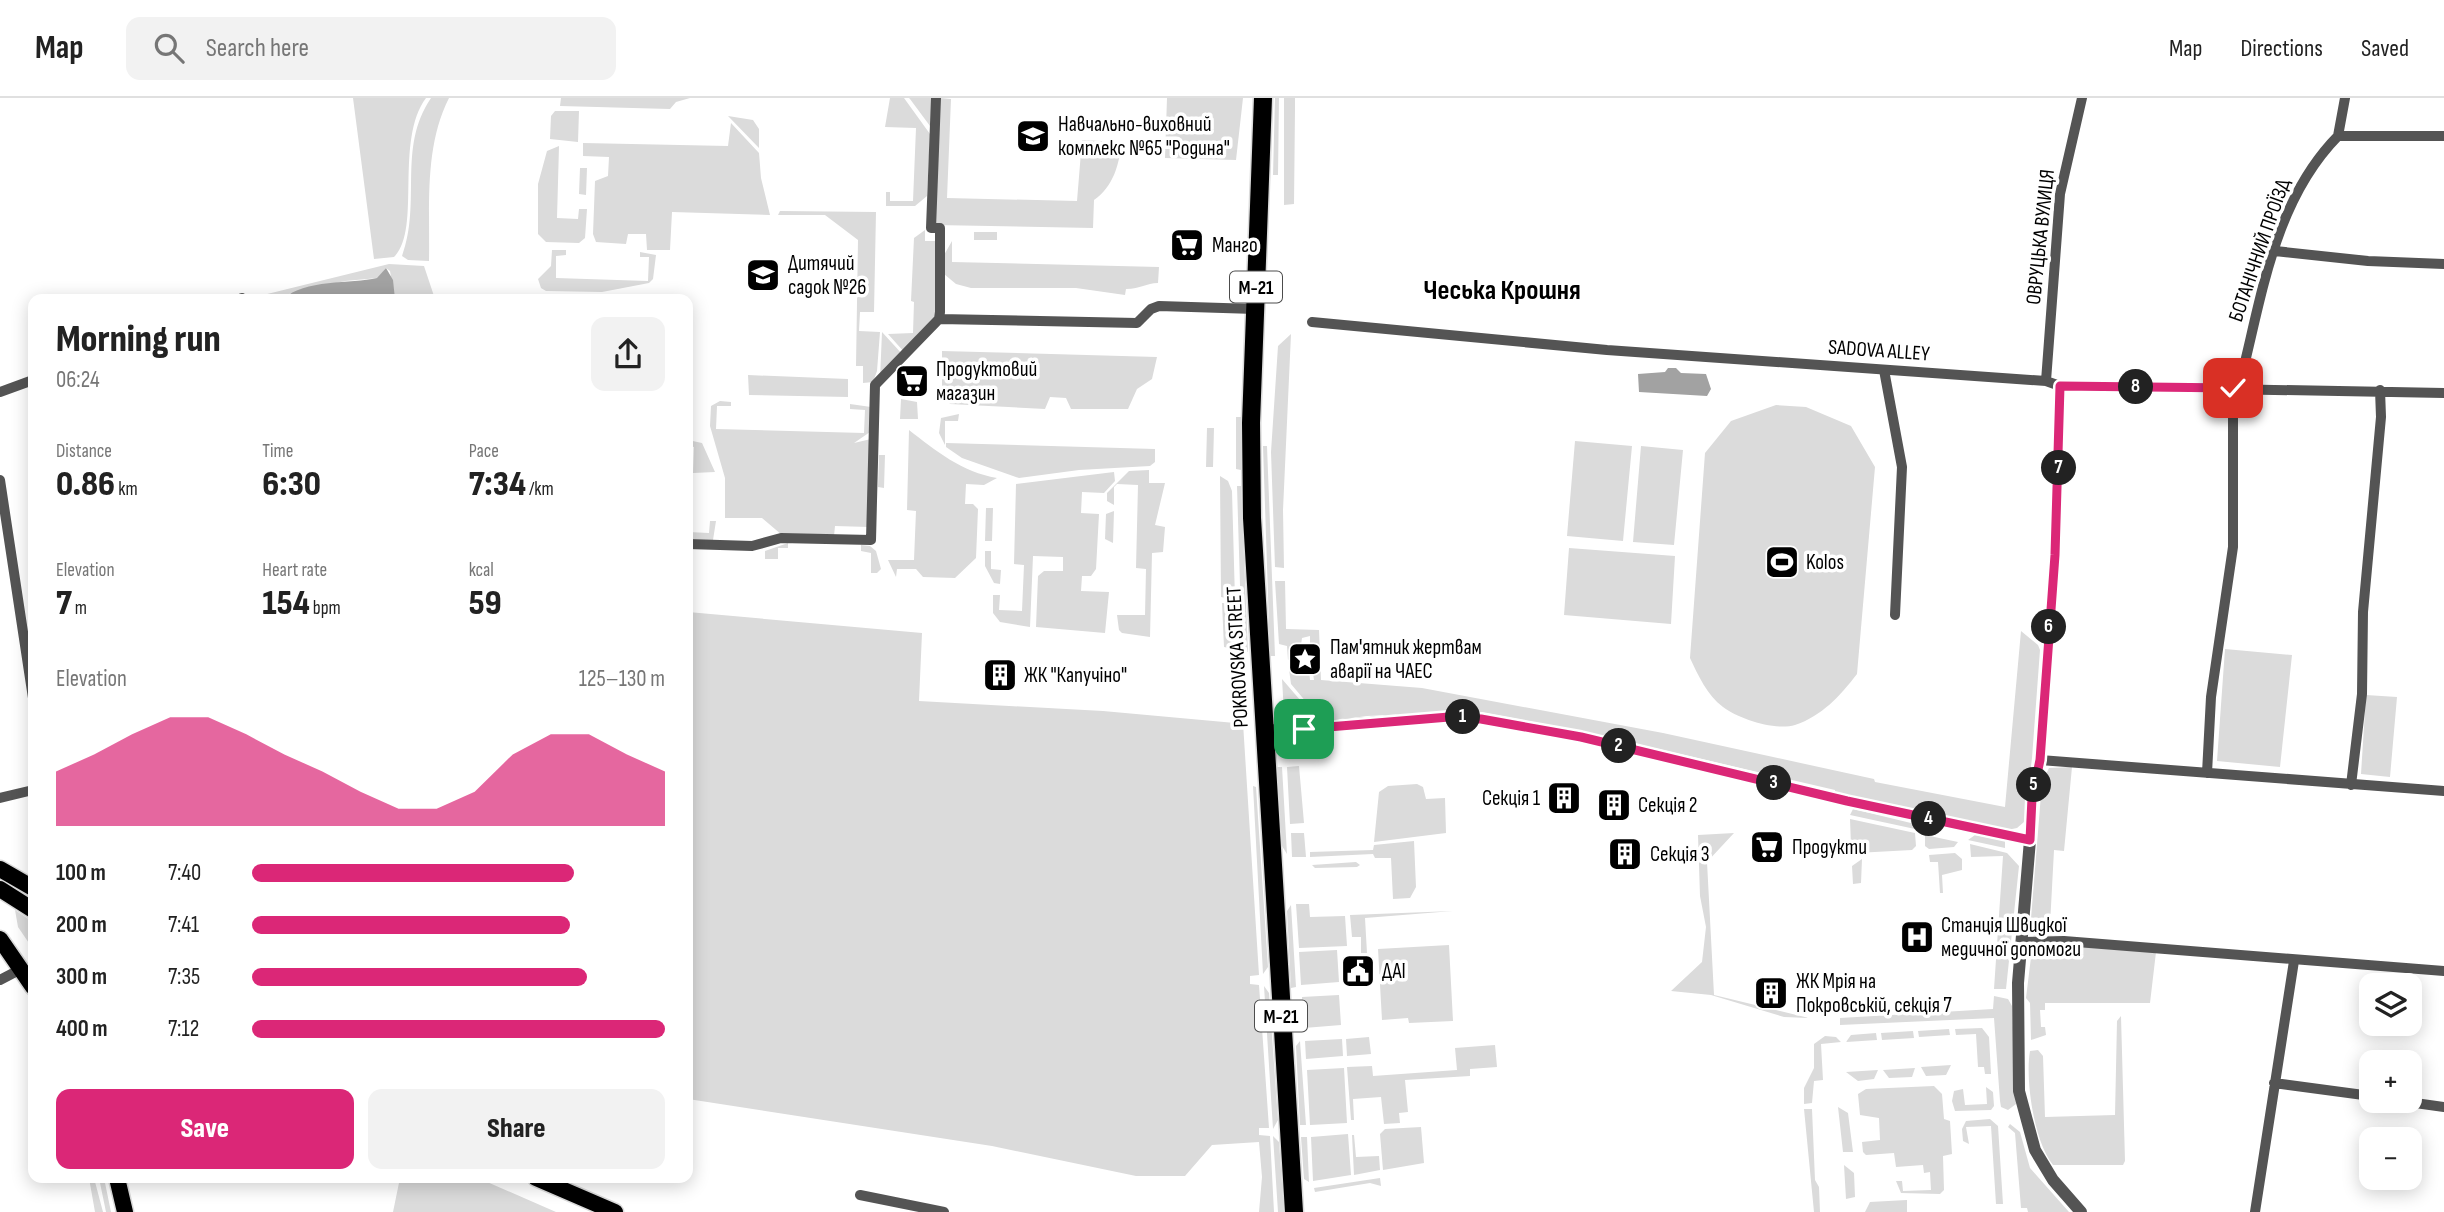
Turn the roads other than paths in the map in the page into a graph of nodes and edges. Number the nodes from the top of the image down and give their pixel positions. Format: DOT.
graph roads {
  1 [pos="936,98"];
  2 [pos="1263,98"];
  3 [pos="2082,98"];
  4 [pos="2345,98"];
  5 [pos="2338,136"];
  6 [pos="2444,136"];
  7 [pos="2275,251"];
  8 [pos="2444,264"];
  9 [pos="1255,309"];
  10 [pos="939,319"];
  11 [pos="1312,322"];
  12 [pos="1884,370"];
  13 [pos="28,382"];
  14 [pos="2046,382"];
  15 [pos="2060,386"];
  16 [pos="2240,388"];
  17 [pos="2380,390"];
  18 [pos="0,392"];
  19 [pos="2444,393"];
  20 [pos="0,480"];
  21 [pos="693,544"];
  22 [pos="1895,615"];
  23 [pos="28,665"];
  24 [pos="1264,731"];
  25 [pos="2040,760"];
  26 [pos="2207,773"];
  27 [pos="2350,785"];
  28 [pos="28,791"];
  29 [pos="2444,791"];
  30 [pos="0,798"];
  31 [pos="2030,840"];
  32 [pos="0,869"];
  33 [pos="28,885"];
  34 [pos="0,889"];
  35 [pos="28,907"];
  36 [pos="0,925"];
  37 [pos="0,939"];
  38 [pos="2022,942"];
  39 [pos="2294,961"];
  40 [pos="27,970"];
  41 [pos="2444,971"];
  42 [pos="0,980"];
  43 [pos="2274,1083"];
  44 [pos="2359,1095"];
  45 [pos="2422,1104"];
  46 [pos="2444,1107"];
  47 [pos="109,1183"];
  48 [pos="118,1183"];
  49 [pos="548,1183"];
  50 [pos="860,1195"];
  51 [pos="116,1212"];
  52 [pos="125,1212"];
  53 [pos="615,1212"];
  54 [pos="944,1212"];
  55 [pos="1294,1212"];
  56 [pos="2081,1212"];
  57 [pos="2255,1212"];
  1 -- 10 [label="street"];
  2 -- 9 [label="highway, POKROVSKA STREET / М-21"];
  3 -- 14 [label="street, ОВРУЦЬКА ВУЛИЦЯ"];
  4 -- 5 [label="street"];
  5 -- 6 [label="street"];
  5 -- 7 [label="street, БОТАНІЧНИЙ ПРОЇЗД"];
  7 -- 8 [label="street"];
  7 -- 16 [label="street, БОТАНІЧНИЙ ПРОЇЗД"];
  9 -- 10 [label="street"];
  9 -- 24 [label="highway, POKROVSKA STREET / М-21"];
  10 -- 21 [label="street"];
  11 -- 12 [label="street, SADOVA ALLEY"];
  12 -- 14 [label="street, SADOVA ALLEY"];
  12 -- 22 [label="street"];
  13 -- 18 [label="street"];
  14 -- 15 [label="street, SADOVA ALLEY"];
  15 -- 16 [label="street, SADOVA ALLEY"];
  15 -- 25 [label="street"];
  16 -- 17 [label="street, SADOVA ALLEY"];
  16 -- 26 [label="street, БОТАНІЧНИЙ ПРОЇЗД"];
  17 -- 19 [label="street, SADOVA ALLEY"];
  17 -- 27 [label="street"];
  20 -- 23 [label="street"];
  24 -- 31 [label="street"];
  24 -- 55 [label="highway, POKROVSKA STREET / М-21"];
  25 -- 26 [label="street"];
  25 -- 31 [label="street"];
  26 -- 27 [label="street"];
  27 -- 29 [label="street"];
  28 -- 30 [label="street"];
  31 -- 38 [label="street"];
  32 -- 33 [label="main road"];
  34 -- 35 [label="main road"];
  36 -- 40 [label="main road"];
  37 -- 40 [label="main road"];
  38 -- 39 [label="street"];
  38 -- 56 [label="street"];
  39 -- 41 [label="street"];
  39 -- 43 [label="street"];
  40 -- 42 [label="street"];
  43 -- 44 [label="street"];
  43 -- 57 [label="street"];
  45 -- 46 [label="street"];
  47 -- 51 [label="main road"];
  48 -- 52 [label="main road"];
  49 -- 53 [label="main road"];
  50 -- 54 [label="street"];
}
